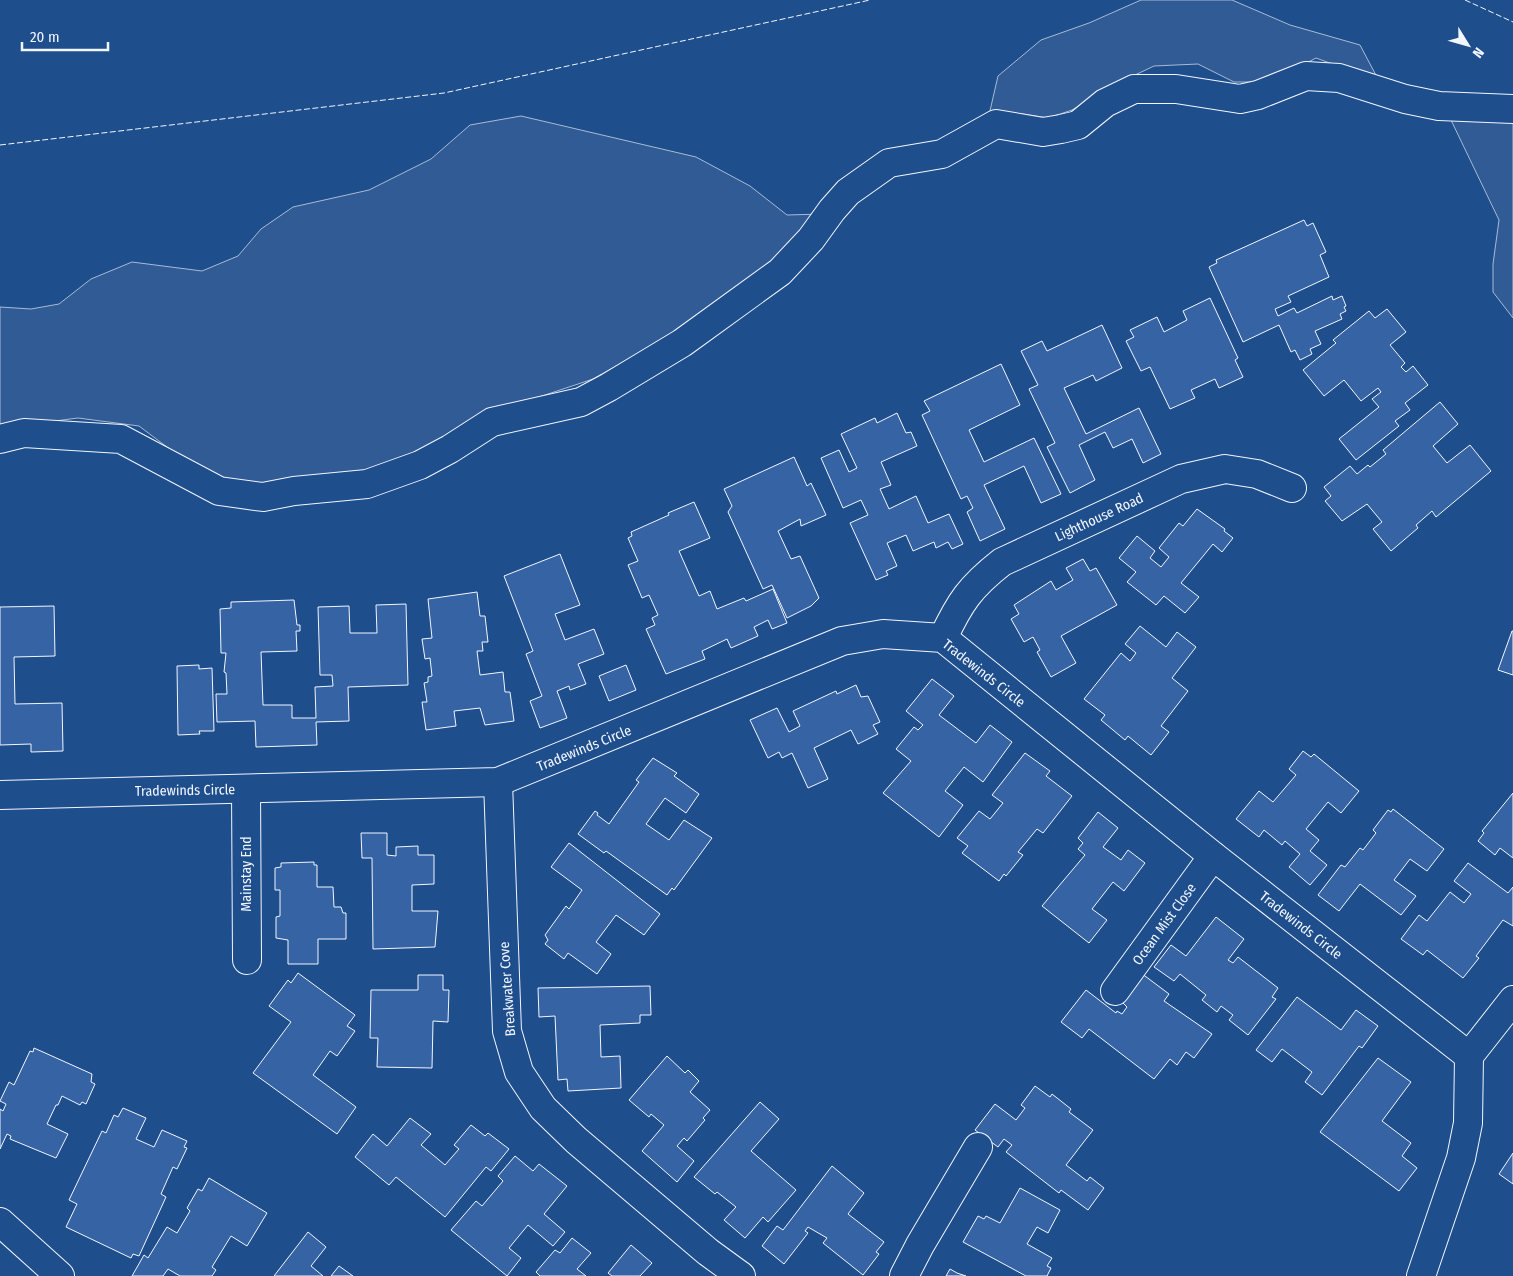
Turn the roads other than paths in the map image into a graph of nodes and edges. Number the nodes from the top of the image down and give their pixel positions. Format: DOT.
graph roads {
  1 [pos="1513,109"];
  2 [pos="0,439"];
  3 [pos="1292,488"];
  4 [pos="943,638"];
  5 [pos="498,782"];
  6 [pos="246,789"];
  7 [pos="0,795"];
  8 [pos="1213,856"];
  9 [pos="247,960"];
  10 [pos="1115,991"];
  11 [pos="1513,1000"];
  12 [pos="1469,1056"];
  13 [pos="978,1147"];
  14 [pos="0,1222"];
  15 [pos="60,1276"];
  16 [pos="741,1276"];
  17 [pos="904,1276"];
  18 [pos="1421,1276"];
  1 -- 2 [label="street"];
  3 -- 4 [label="street, Lighthouse Road"];
  4 -- 5 [label="street, Tradewinds Circle"];
  4 -- 8 [label="street, Tradewinds Circle"];
  5 -- 6 [label="street, Tradewinds Circle"];
  5 -- 16 [label="street, Breakwater Cove"];
  6 -- 7 [label="street, Tradewinds Circle"];
  6 -- 9 [label="street, Mainstay End"];
  8 -- 10 [label="street, Ocean Mist Close"];
  8 -- 12 [label="street, Tradewinds Circle"];
  11 -- 12 [label="street"];
  12 -- 18 [label="street"];
  13 -- 17 [label="street"];
  14 -- 15 [label="street"];
}
